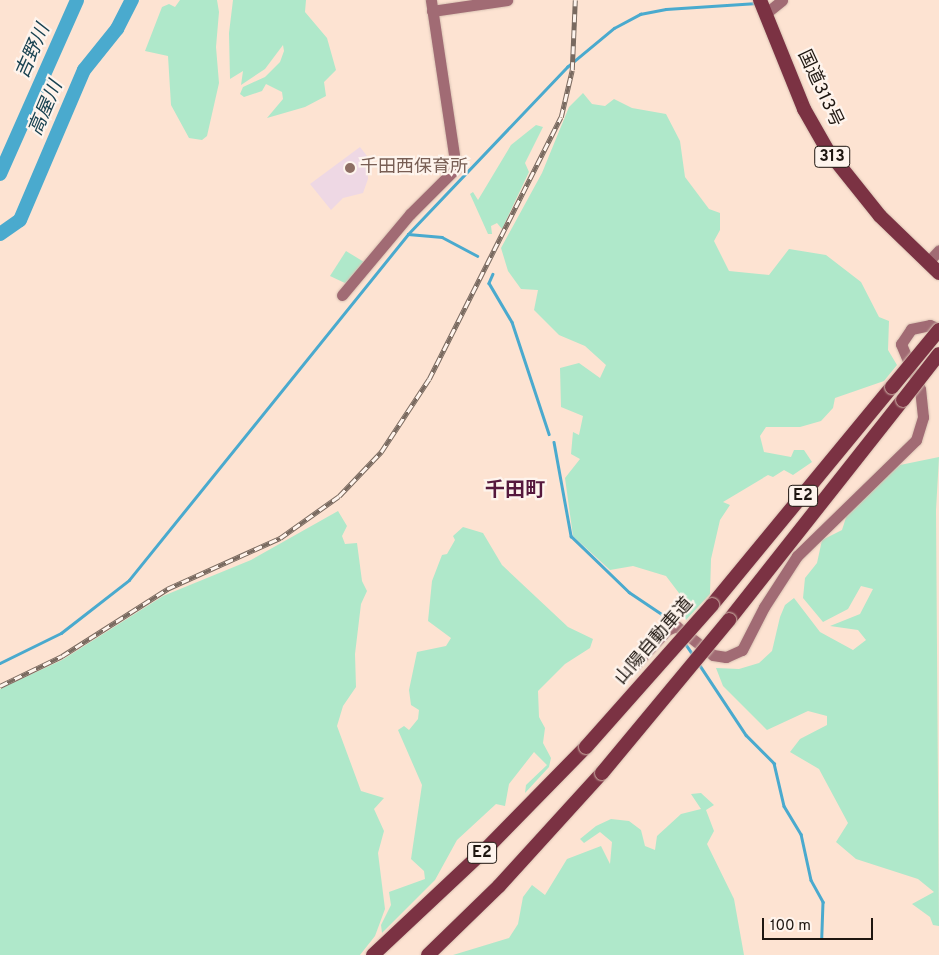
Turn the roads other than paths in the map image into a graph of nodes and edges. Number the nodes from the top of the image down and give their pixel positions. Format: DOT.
graph roads {
  1 [pos="507,0"];
  2 [pos="782,0"];
  3 [pos="432,5"];
  4 [pos="763,6"];
  5 [pos="939,250"];
  6 [pos="928,262"];
  7 [pos="939,273"];
  8 [pos="342,295"];
  9 [pos="939,329"];
  10 [pos="939,354"];
  11 [pos="630,670"];
  12 [pos="373,955"];
  13 [pos="428,955"];
  1 -- 3 [label="street"];
  2 -- 4 [label="street"];
  3 -- 8 [label="street"];
  4 -- 6 [label="highway, 国道313号 / 313"];
  5 -- 6 [label="street"];
  6 -- 7 [label="highway, 国道313号 / 313"];
  9 -- 11 [label="street"];
  9 -- 12 [label="highway, 山陽自動車道 / E2, bridge"];
  10 -- 13 [label="highway, E2, bridge"];
}
